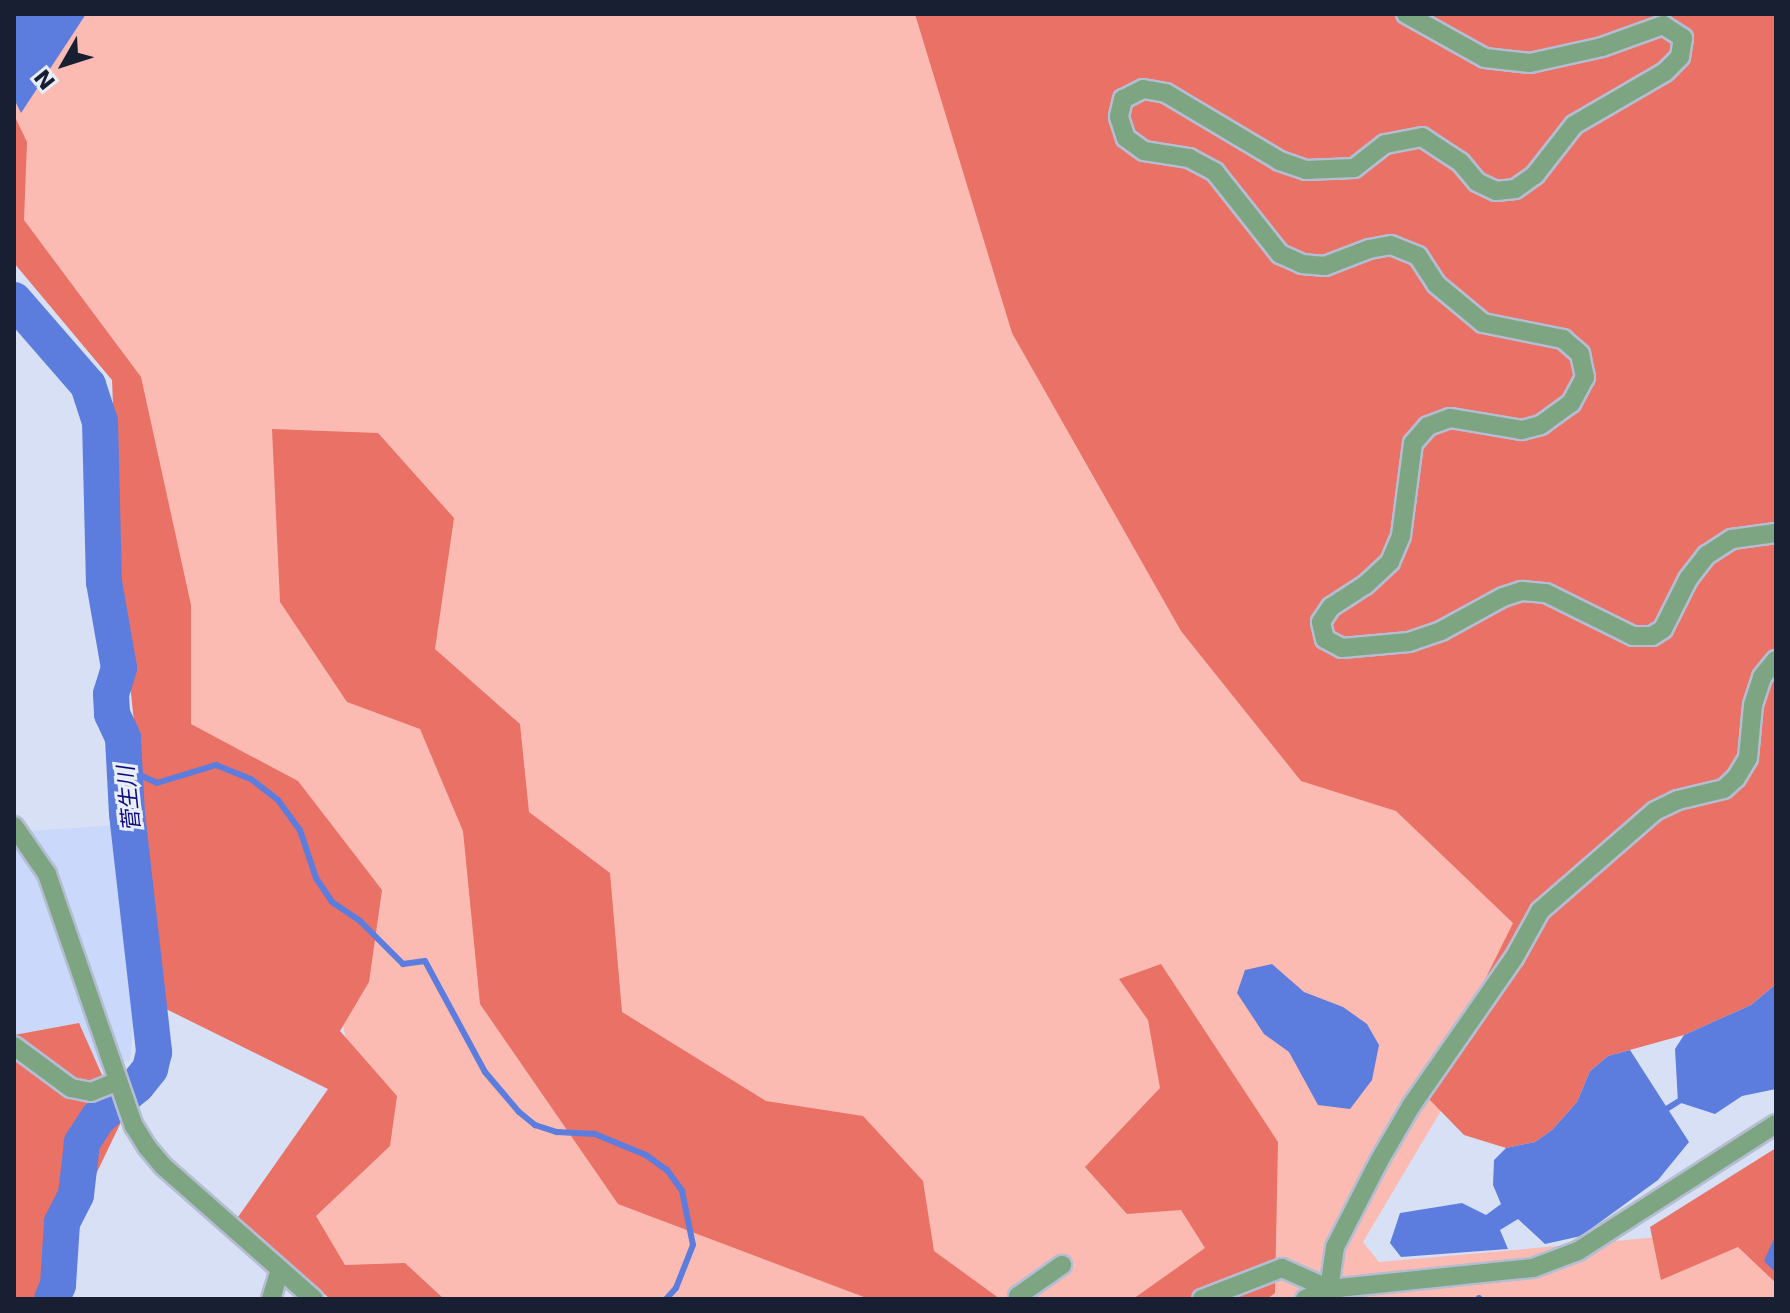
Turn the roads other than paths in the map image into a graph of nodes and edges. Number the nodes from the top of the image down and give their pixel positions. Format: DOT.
graph roads {
  1 [pos="1406,14"];
  2 [pos="1776,533"];
  3 [pos="1776,660"];
  4 [pos="14,826"];
  5 [pos="14,1046"];
  6 [pos="118,1081"];
  7 [pos="1776,1124"];
  8 [pos="1062,1265"];
  9 [pos="280,1269"];
  10 [pos="1329,1289"];
  11 [pos="271,1299"];
  12 [pos="314,1299"];
  13 [pos="1022,1299"];
  14 [pos="1202,1299"];
  15 [pos="1305,1299"];
  1 -- 2 [label="street"];
  3 -- 10 [label="street"];
  4 -- 6 [label="street"];
  5 -- 6 [label="street"];
  6 -- 9 [label="street"];
  7 -- 10 [label="street"];
  8 -- 13 [label="street"];
  9 -- 11 [label="street"];
  9 -- 12 [label="street"];
  10 -- 14 [label="street"];
  10 -- 15 [label="street"];
}
